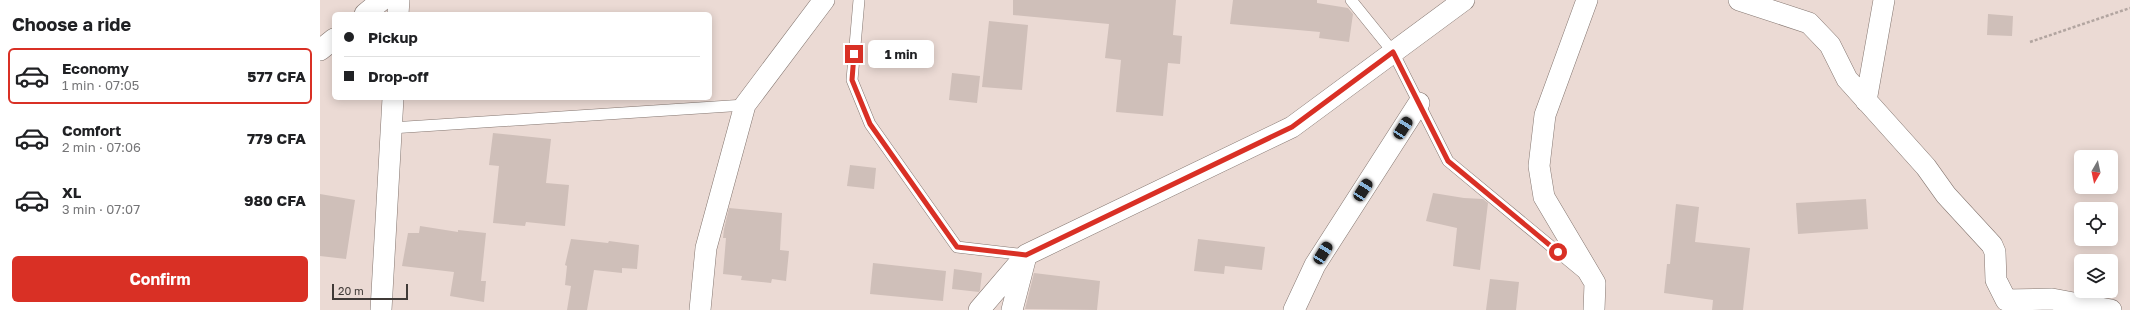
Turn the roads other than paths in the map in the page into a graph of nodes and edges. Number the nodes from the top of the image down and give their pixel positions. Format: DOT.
graph roads {
  1 [pos="382,0"];
  2 [pos="399,0"];
  3 [pos="824,0"];
  4 [pos="860,0"];
  5 [pos="1351,0"];
  6 [pos="1464,0"];
  7 [pos="1587,0"];
  8 [pos="1739,0"];
  9 [pos="1884,0"];
  10 [pos="367,12"];
  11 [pos="398,12"];
  12 [pos="332,41"];
  13 [pos="320,50"];
  14 [pos="1393,52"];
  15 [pos="393,100"];
  16 [pos="1866,102"];
  17 [pos="1419,103"];
  18 [pos="745,106"];
  19 [pos="392,128"];
  20 [pos="1026,255"];
  21 [pos="1595,283"];
  22 [pos="381,310"];
  23 [pos="700,310"];
  24 [pos="980,310"];
  25 [pos="1012,310"];
  26 [pos="1294,310"];
  27 [pos="1594,310"];
  28 [pos="2111,310"];
  1 -- 10 [label="street"];
  2 -- 11 [label="street"];
  3 -- 18 [label="street"];
  4 -- 20 [label="lane"];
  5 -- 14 [label="lane"];
  6 -- 14 [label="street"];
  7 -- 21 [label="street"];
  8 -- 16 [label="street"];
  9 -- 16 [label="street"];
  12 -- 13 [label="street"];
  14 -- 17 [label="lane"];
  14 -- 20 [label="street"];
  15 -- 19 [label="street"];
  16 -- 28 [label="street"];
  17 -- 21 [label="lane"];
  17 -- 26 [label="street"];
  18 -- 19 [label="lane"];
  18 -- 23 [label="street"];
  19 -- 22 [label="street"];
  20 -- 24 [label="street"];
  20 -- 25 [label="street"];
  21 -- 27 [label="street"];
}
